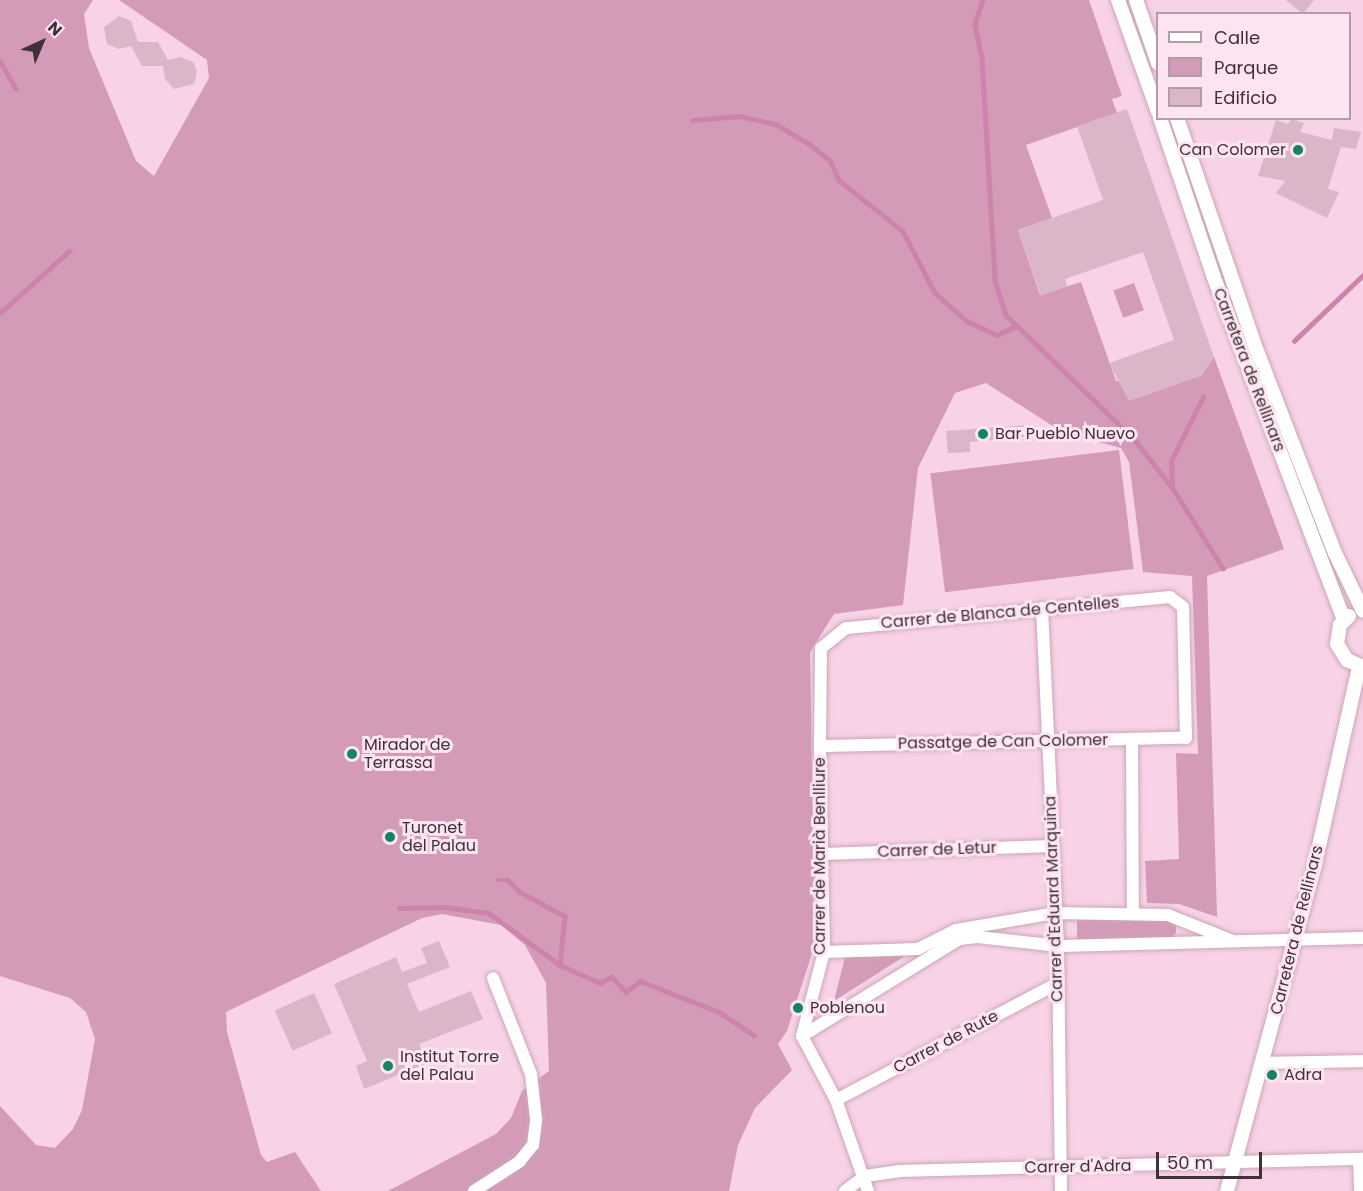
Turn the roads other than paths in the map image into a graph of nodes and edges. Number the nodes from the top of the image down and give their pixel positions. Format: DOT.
graph roads {
  1 [pos="1118,0"];
  2 [pos="1136,0"];
  3 [pos="1156,57"];
  4 [pos="1156,106"];
  5 [pos="1161,120"];
  6 [pos="1178,120"];
  7 [pos="1042,608"];
  8 [pos="1363,610"];
  9 [pos="1344,620"];
  10 [pos="821,648"];
  11 [pos="1361,667"];
  12 [pos="1186,738"];
  13 [pos="1050,740"];
  14 [pos="1132,740"];
  15 [pos="820,747"];
  16 [pos="1052,846"];
  17 [pos="823,854"];
  18 [pos="1054,913"];
  19 [pos="1133,914"];
  20 [pos="1179,919"];
  21 [pos="1296,938"];
  22 [pos="1363,938"];
  23 [pos="1234,941"];
  24 [pos="1172,944"];
  25 [pos="1058,946"];
  26 [pos="824,952"];
  27 [pos="493,978"];
  28 [pos="1056,984"];
  29 [pos="802,1036"];
  30 [pos="1363,1061"];
  31 [pos="1263,1063"];
  32 [pos="836,1100"];
  33 [pos="1361,1159"];
  34 [pos="1234,1165"];
  35 [pos="1061,1167"];
  36 [pos="864,1176"];
  37 [pos="474,1191"];
  38 [pos="845,1191"];
  39 [pos="868,1191"];
  40 [pos="1061,1191"];
  41 [pos="1227,1191"];
  42 [pos="1360,1191"];
  1 -- 4 [label="street"];
  2 -- 3 [label="street"];
  5 -- 9 [label="street, Carretera de Rellinars"];
  6 -- 8 [label="street, Carretera de Rellinars"];
  7 -- 10 [label="street, Carrer de Blanca de Centelles"];
  7 -- 12 [label="street, Carrer de Blanca de Centelles"];
  7 -- 13 [label="street, Carrer d'Eduard Marquina"];
  8 -- 9 [label="street"];
  9 -- 11 [label="street"];
  10 -- 15 [label="street, Carrer de Marià Benlliure"];
  11 -- 21 [label="street, Carretera de Rellinars"];
  12 -- 14 [label="street, Passatge de Can Colomer"];
  13 -- 14 [label="street, Passatge de Can Colomer"];
  13 -- 15 [label="street, Passatge de Can Colomer"];
  13 -- 16 [label="street, Carrer d'Eduard Marquina"];
  14 -- 19 [label="street"];
  15 -- 17 [label="street, Carrer de Marià Benlliure"];
  16 -- 17 [label="street, Carrer de Letur"];
  16 -- 18 [label="street, Carrer d'Eduard Marquina"];
  17 -- 26 [label="street, Carrer de Marià Benlliure"];
  18 -- 19 [label="street"];
  18 -- 25 [label="street, Carrer d'Eduard Marquina"];
  18 -- 26 [label="street"];
  19 -- 20 [label="street"];
  20 -- 23 [label="street"];
  20 -- 24 [label="street"];
  21 -- 22 [label="street"];
  21 -- 23 [label="street"];
  21 -- 31 [label="street, Carretera de Rellinars"];
  23 -- 24 [label="street"];
  24 -- 25 [label="street"];
  25 -- 28 [label="street, Carrer d'Eduard Marquina"];
  25 -- 29 [label="street"];
  26 -- 29 [label="street, Carrer de Marià Benlliure"];
  27 -- 37 [label="street"];
  28 -- 32 [label="street, Carrer de Rute"];
  28 -- 35 [label="street, Carrer d'Eduard Marquina"];
  29 -- 32 [label="street"];
  30 -- 31 [label="street"];
  31 -- 34 [label="street, Carretera de Rellinars"];
  32 -- 36 [label="street"];
  33 -- 34 [label="street, Carrer d'Adra"];
  33 -- 42 [label="street"];
  34 -- 35 [label="street, Carrer d'Adra"];
  34 -- 41 [label="street, Carretera de Rellinars"];
  35 -- 36 [label="street, Carrer d'Adra"];
  35 -- 40 [label="street, Carrer d'Eduard Marquina"];
  36 -- 38 [label="street"];
  36 -- 39 [label="street"];
}
